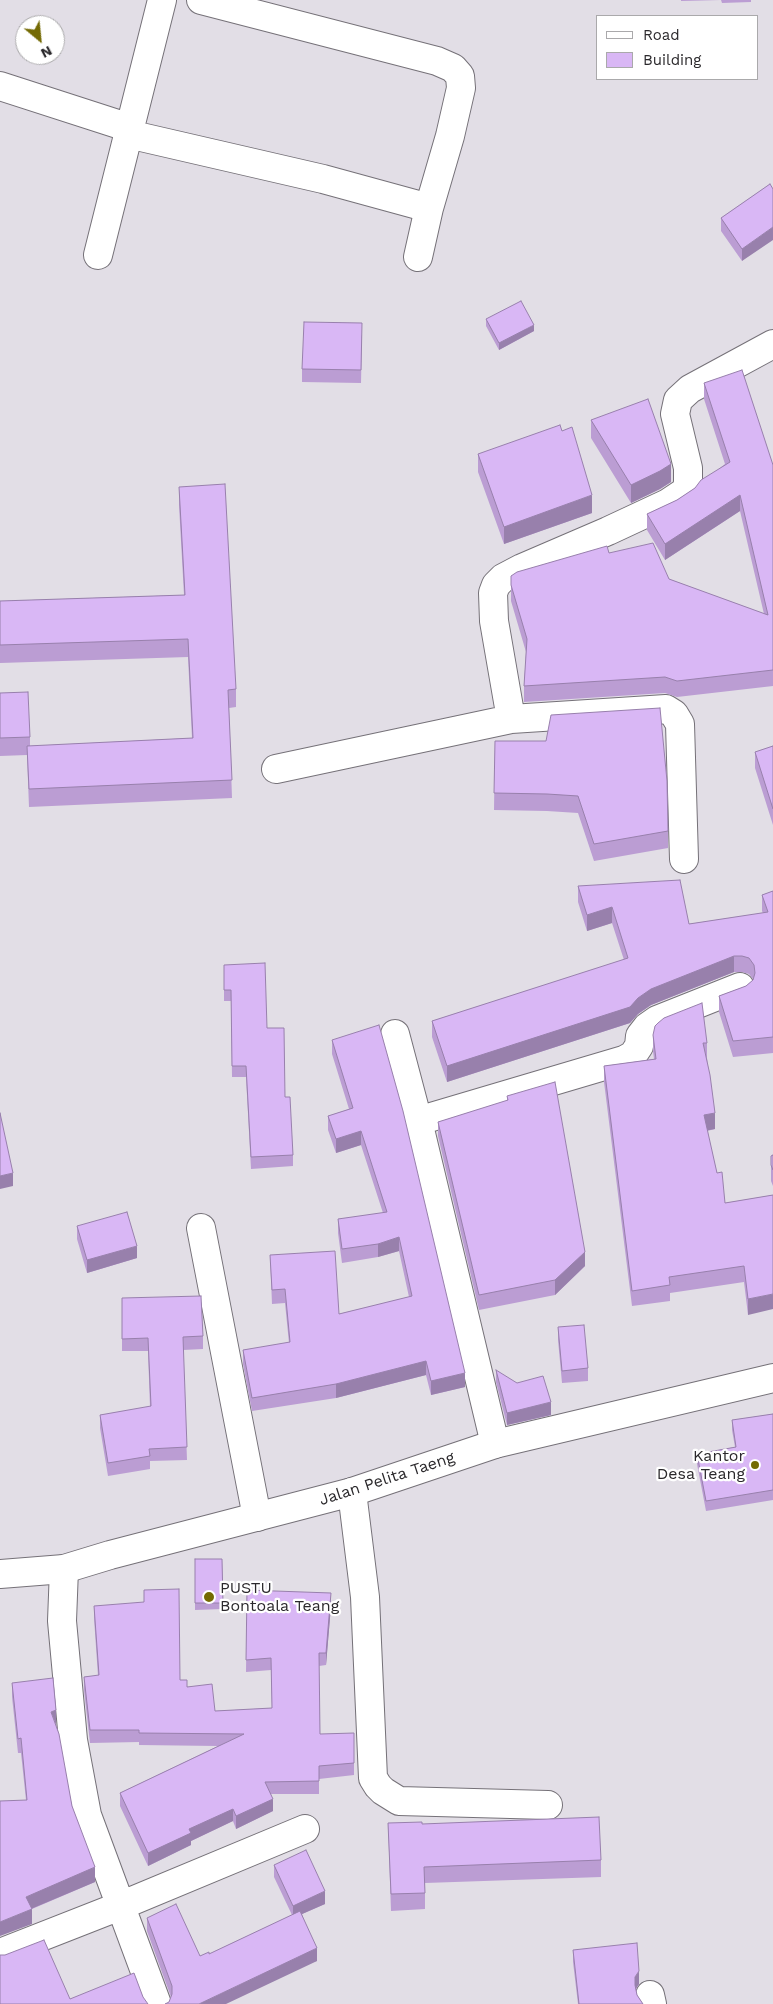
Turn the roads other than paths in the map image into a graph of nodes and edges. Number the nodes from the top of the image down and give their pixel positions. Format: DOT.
graph roads {
  1 [pos="162,0"];
  2 [pos="201,0"];
  3 [pos="0,86"];
  4 [pos="129,131"];
  5 [pos="429,208"];
  6 [pos="98,255"];
  7 [pos="418,257"];
  8 [pos="773,344"];
  9 [pos="511,719"];
  10 [pos="276,768"];
  11 [pos="684,859"];
  12 [pos="740,987"];
  13 [pos="395,1034"];
  14 [pos="418,1121"];
  15 [pos="201,1228"];
  16 [pos="773,1378"];
  17 [pos="495,1444"];
  18 [pos="352,1492"];
  19 [pos="257,1517"];
  20 [pos="64,1569"];
  21 [pos="0,1574"];
  22 [pos="548,1805"];
  23 [pos="305,1829"];
  24 [pos="120,1906"];
  25 [pos="0,1953"];
  26 [pos="157,2004"];
  1 -- 4 [label="street"];
  2 -- 5 [label="street"];
  3 -- 4 [label="street"];
  4 -- 5 [label="street"];
  4 -- 6 [label="street"];
  5 -- 7 [label="street"];
  8 -- 9 [label="street"];
  9 -- 10 [label="street"];
  9 -- 11 [label="street"];
  12 -- 14 [label="street"];
  13 -- 14 [label="street"];
  14 -- 17 [label="street"];
  15 -- 19 [label="street"];
  16 -- 17 [label="street, Jalan Pelita Taeng"];
  17 -- 18 [label="street, Jalan Pelita Taeng"];
  18 -- 19 [label="street, Jalan Pelita Taeng"];
  18 -- 22 [label="street"];
  19 -- 20 [label="street, Jalan Pelita Taeng"];
  20 -- 21 [label="street, Jalan Pelita Taeng"];
  20 -- 24 [label="street"];
  23 -- 24 [label="street"];
  24 -- 25 [label="street"];
  24 -- 26 [label="street"];
}
